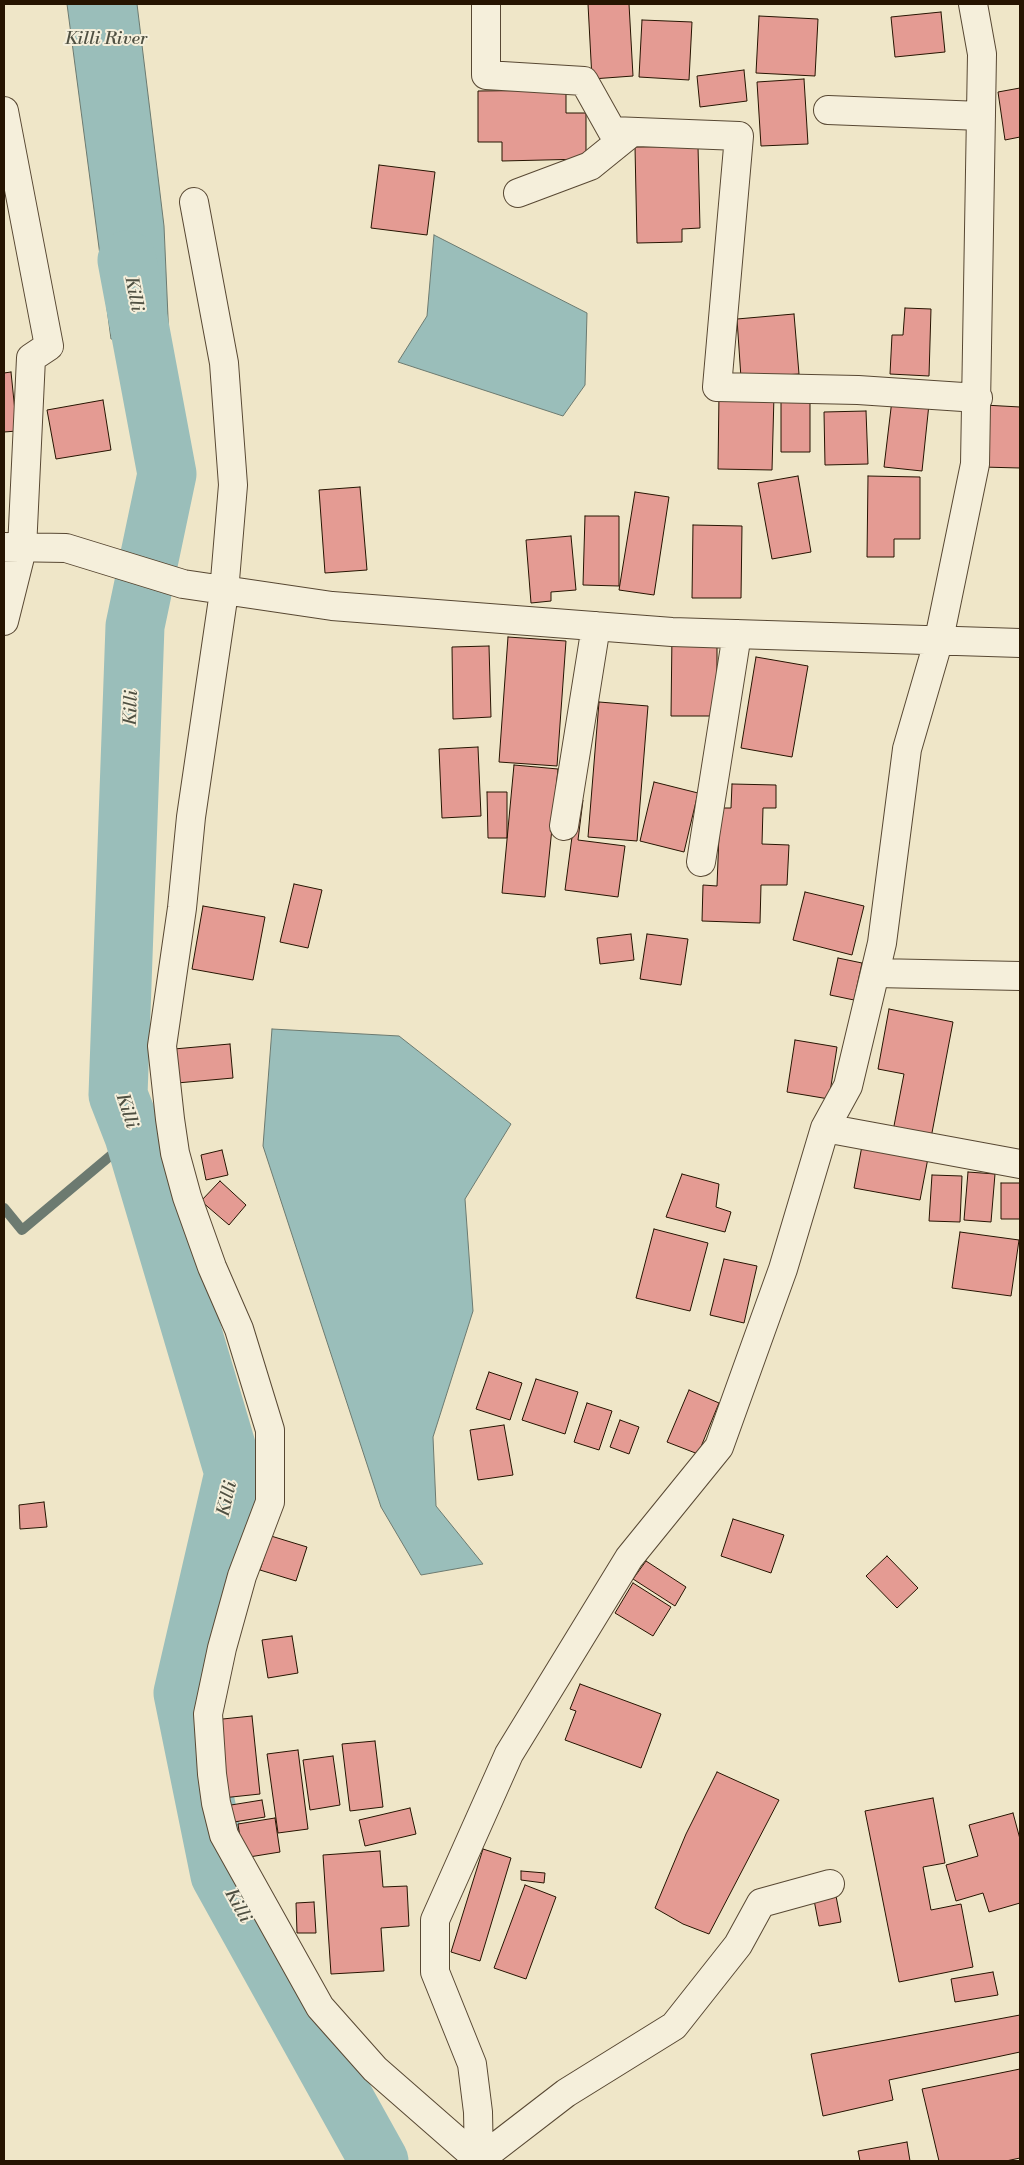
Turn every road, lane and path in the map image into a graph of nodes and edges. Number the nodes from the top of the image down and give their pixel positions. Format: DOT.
graph roads {
  1 [pos="486,4"];
  2 [pos="973,4"];
  3 [pos="828,110"];
  4 [pos="4,111"];
  5 [pos="981,116"];
  6 [pos="632,132"];
  7 [pos="518,193"];
  8 [pos="194,202"];
  9 [pos="978,398"];
  10 [pos="13,548"];
  11 [pos="224,592"];
  12 [pos="4,621"];
  13 [pos="596,626"];
  14 [pos="737,634"];
  15 [pos="939,639"];
  16 [pos="1020,643"];
  17 [pos="564,826"];
  18 [pos="701,862"];
  19 [pos="874,973"];
  20 [pos="1020,976"];
  21 [pos="825,1128"];
  22 [pos="1020,1164"];
  23 [pos="830,1884"];
  24 [pos="479,2161"];
  1 -- 6 [label="street"];
  2 -- 5 [label="street"];
  3 -- 5 [label="street"];
  4 -- 10 [label="street"];
  5 -- 9 [label="street"];
  6 -- 7 [label="street"];
  6 -- 9 [label="street"];
  8 -- 11 [label="street"];
  9 -- 15 [label="street"];
  10 -- 11 [label="street"];
  10 -- 12 [label="street"];
  11 -- 13 [label="street"];
  11 -- 24 [label="street"];
  13 -- 14 [label="street"];
  13 -- 17 [label="street"];
  14 -- 15 [label="street"];
  14 -- 18 [label="street"];
  15 -- 16 [label="street"];
  15 -- 19 [label="street"];
  19 -- 20 [label="street"];
  19 -- 21 [label="street"];
  21 -- 22 [label="street"];
  21 -- 24 [label="street"];
  23 -- 24 [label="street"];
}
